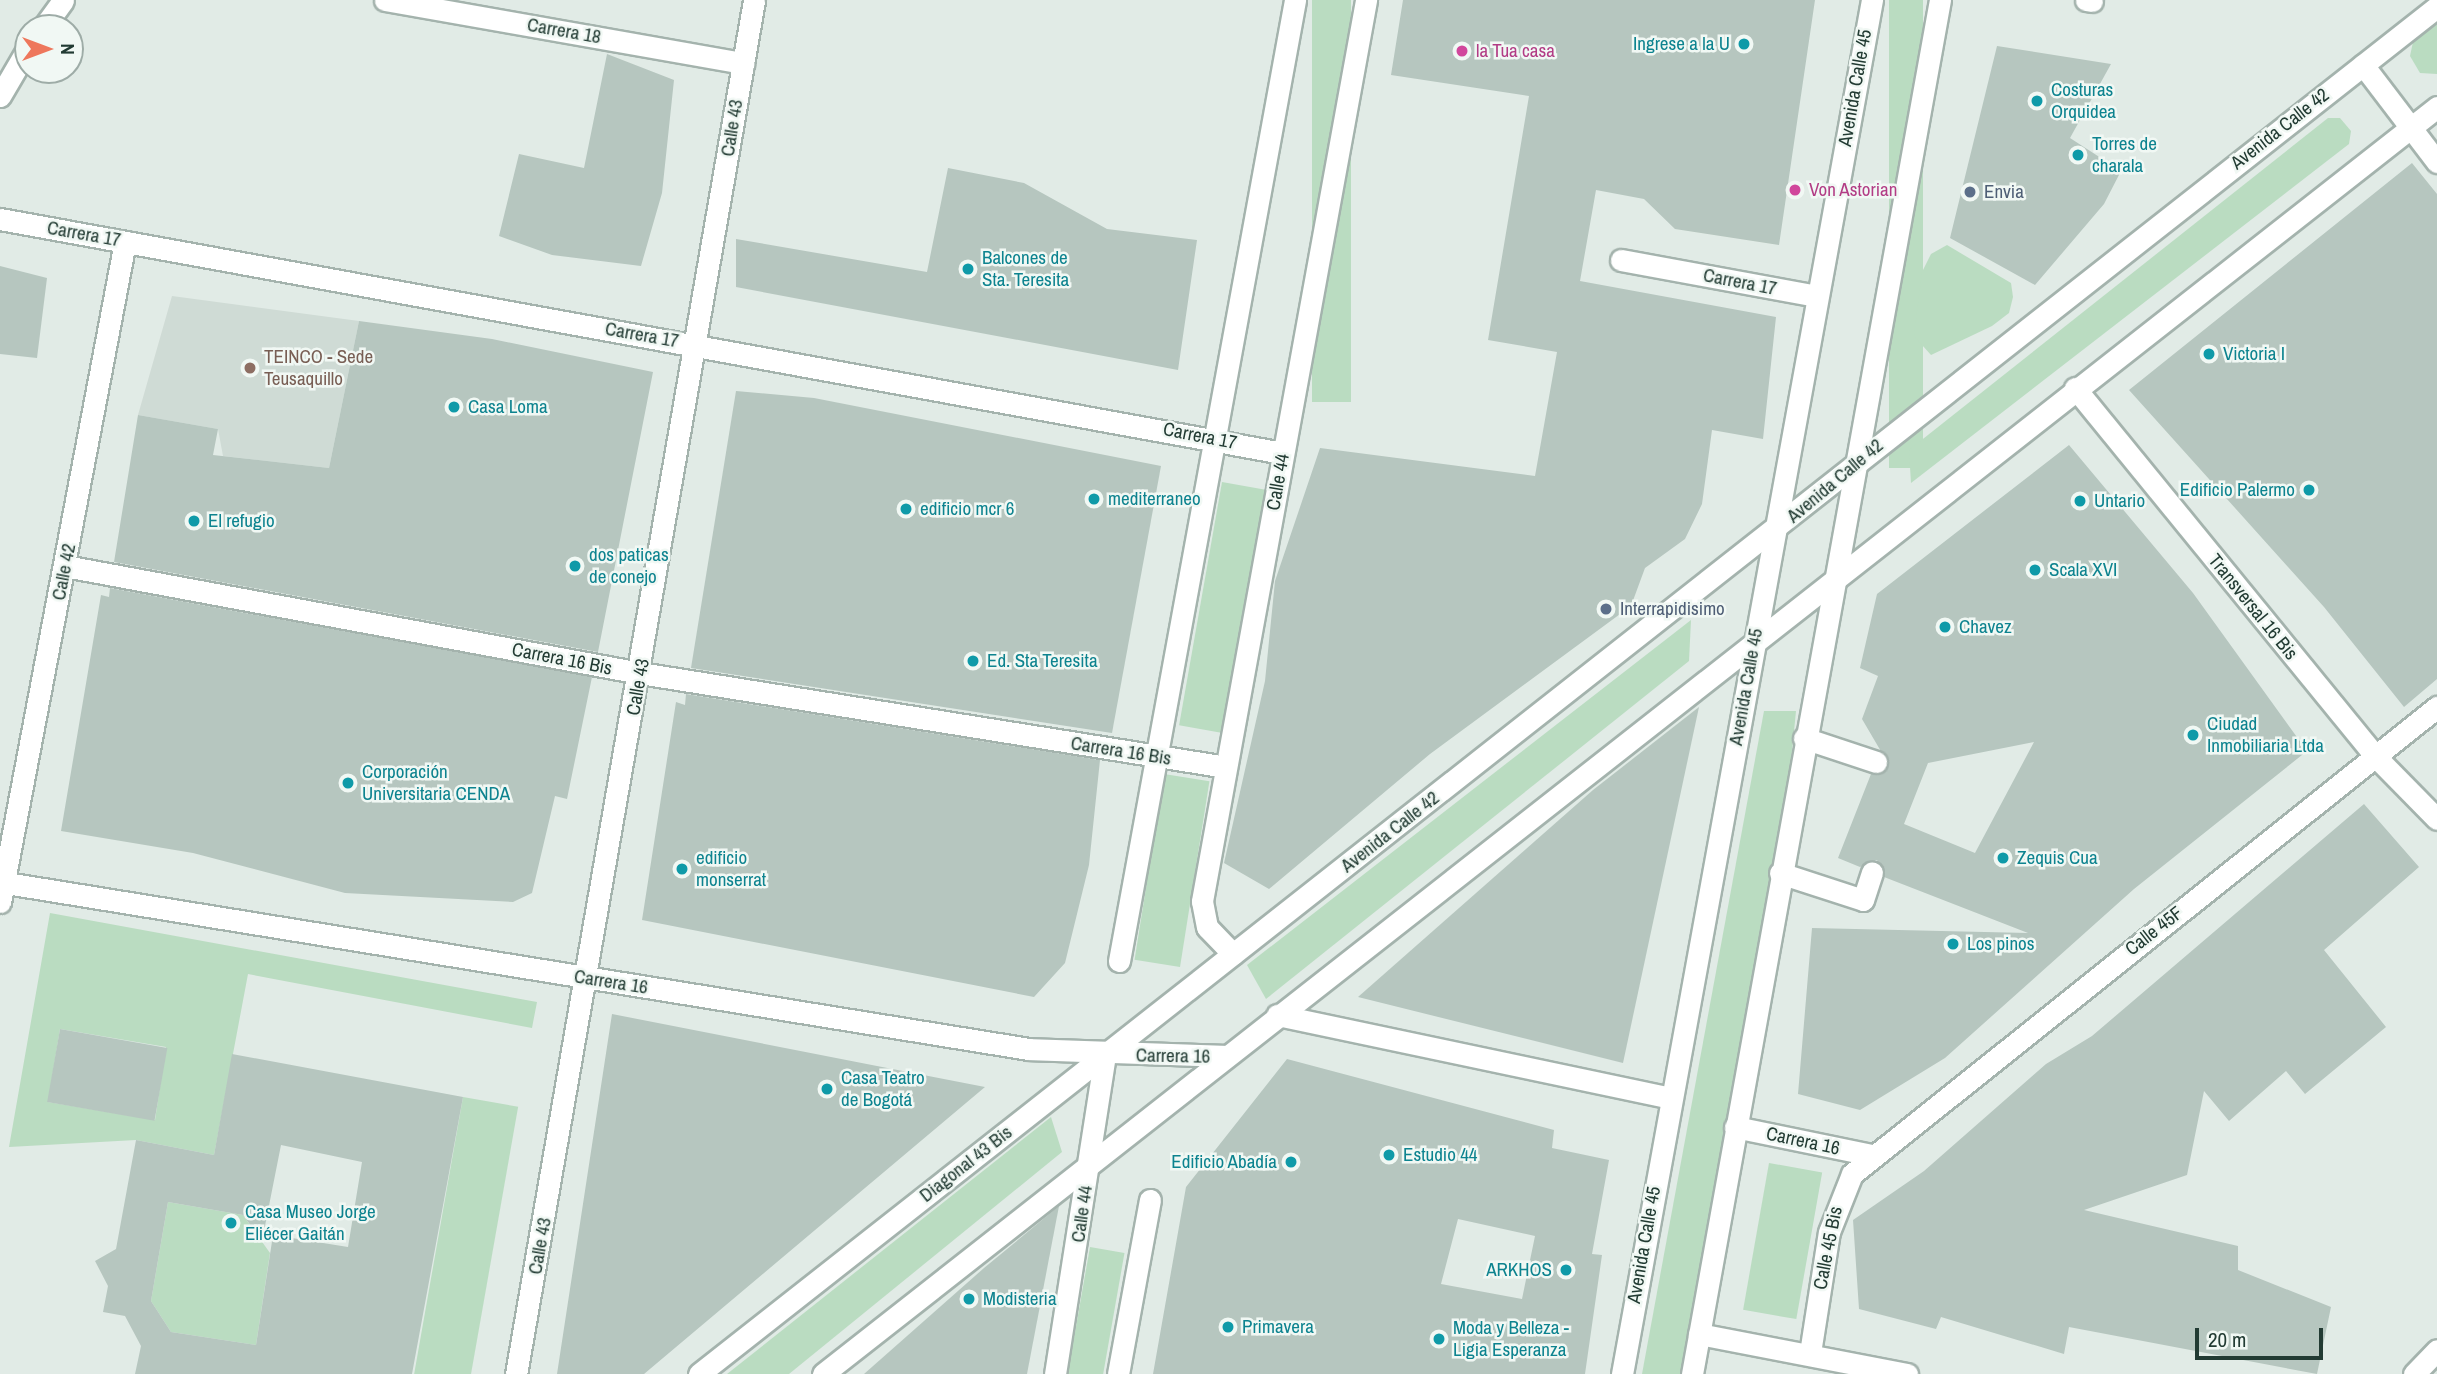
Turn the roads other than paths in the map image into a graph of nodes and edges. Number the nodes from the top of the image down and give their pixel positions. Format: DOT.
graph roads {
  1 [pos="385,0"];
  2 [pos="754,0"];
  3 [pos="1295,0"];
  4 [pos="1366,0"];
  5 [pos="1871,0"];
  6 [pos="1940,0"];
  7 [pos="2086,0"];
  8 [pos="2092,1"];
  9 [pos="2437,7"];
  10 [pos="743,63"];
  11 [pos="2363,65"];
  12 [pos="14,72"];
  13 [pos="0,96"];
  14 [pos="2437,107"];
  15 [pos="2410,128"];
  16 [pos="2437,162"];
  17 [pos="0,219"];
  18 [pos="125,242"];
  19 [pos="1621,260"];
  20 [pos="1817,296"];
  21 [pos="696,345"];
  22 [pos="2075,388"];
  23 [pos="1214,439"];
  24 [pos="1283,453"];
  25 [pos="1854,464"];
  26 [pos="1774,531"];
  27 [pos="65,566"];
  28 [pos="1832,578"];
  29 [pos="1754,642"];
  30 [pos="640,673"];
  31 [pos="2437,707"];
  32 [pos="1804,738"];
  33 [pos="1155,756"];
  34 [pos="2375,756"];
  35 [pos="1876,762"];
  36 [pos="1226,767"];
  37 [pos="2437,819"];
  38 [pos="1872,872"];
  39 [pos="1780,873"];
  40 [pos="1,889"];
  41 [pos="1233,954"];
  42 [pos="1119,961"];
  43 [pos="589,979"];
  44 [pos="1277,1015"];
  45 [pos="1105,1054"];
  46 [pos="1225,1056"];
  47 [pos="1670,1098"];
  48 [pos="1735,1127"];
  49 [pos="1871,1155"];
  50 [pos="1089,1166"];
  51 [pos="1150,1200"];
  52 [pos="1699,1334"];
  53 [pos="2437,1350"];
  54 [pos="1810,1353"];
  55 [pos="516,1374"];
  56 [pos="699,1374"];
  57 [pos="823,1374"];
  58 [pos="1055,1374"];
  59 [pos="1118,1374"];
  60 [pos="1622,1374"];
  61 [pos="1692,1374"];
  62 [pos="1908,1374"];
  63 [pos="2414,1374"];
  1 -- 10 [label="street, Carrera 18"];
  2 -- 10 [label="street, Calle 43"];
  3 -- 23 [label="street"];
  4 -- 24 [label="street, Calle 44"];
  5 -- 20 [label="street, Avenida Calle 45"];
  6 -- 25 [label="street"];
  7 -- 8 [label="street"];
  9 -- 11 [label="street, Avenida Calle 42"];
  10 -- 21 [label="street, Calle 43"];
  11 -- 15 [label="street"];
  11 -- 25 [label="street, Avenida Calle 42"];
  12 -- 13 [label="street"];
  14 -- 15 [label="street"];
  15 -- 16 [label="street"];
  15 -- 22 [label="street"];
  17 -- 18 [label="street, Carrera 17"];
  18 -- 21 [label="street, Carrera 17"];
  18 -- 27 [label="street, Calle 42"];
  19 -- 20 [label="street, Carrera 17"];
  20 -- 26 [label="street, Avenida Calle 45"];
  21 -- 23 [label="street, Carrera 17"];
  21 -- 30 [label="street, Calle 43"];
  22 -- 28 [label="street"];
  22 -- 34 [label="street, Transversal 16 Bis"];
  23 -- 24 [label="street, Carrera 17"];
  23 -- 33 [label="street"];
  24 -- 36 [label="street, Calle 44"];
  25 -- 26 [label="street, Avenida Calle 42"];
  25 -- 28 [label="street"];
  26 -- 29 [label="street, Avenida Calle 45"];
  26 -- 41 [label="street, Avenida Calle 42"];
  27 -- 30 [label="street, Carrera 16 Bis"];
  27 -- 40 [label="street, Calle 42"];
  28 -- 29 [label="street"];
  28 -- 32 [label="street"];
  29 -- 44 [label="street"];
  29 -- 47 [label="street, Avenida Calle 45"];
  30 -- 33 [label="street, Carrera 16 Bis"];
  30 -- 43 [label="street, Calle 43"];
  31 -- 34 [label="street, Calle 45F"];
  32 -- 35 [label="street"];
  32 -- 39 [label="street"];
  33 -- 36 [label="street, Carrera 16 Bis"];
  33 -- 42 [label="street"];
  34 -- 37 [label="street, Transversal 16 Bis"];
  34 -- 49 [label="street, Calle 45F"];
  36 -- 41 [label="street, Calle 44"];
  38 -- 39 [label="street"];
  39 -- 48 [label="street"];
  40 -- 43 [label="street, Carrera 16"];
  41 -- 45 [label="street, Diagonal 43 Bis"];
  43 -- 45 [label="street, Carrera 16"];
  43 -- 55 [label="street, Calle 43"];
  44 -- 46 [label="street"];
  44 -- 47 [label="street"];
  45 -- 46 [label="street, Carrera 16"];
  45 -- 50 [label="street, Calle 44"];
  45 -- 56 [label="street, Diagonal 43 Bis"];
  46 -- 50 [label="street"];
  47 -- 60 [label="street, Avenida Calle 45"];
  48 -- 49 [label="street, Carrera 16"];
  48 -- 52 [label="street"];
  49 -- 54 [label="street, Calle 45 Bis"];
  50 -- 57 [label="street"];
  50 -- 58 [label="street, Calle 44"];
  51 -- 59 [label="street"];
  52 -- 54 [label="street"];
  52 -- 61 [label="street"];
  53 -- 63 [label="street"];
  54 -- 62 [label="street"];
}
